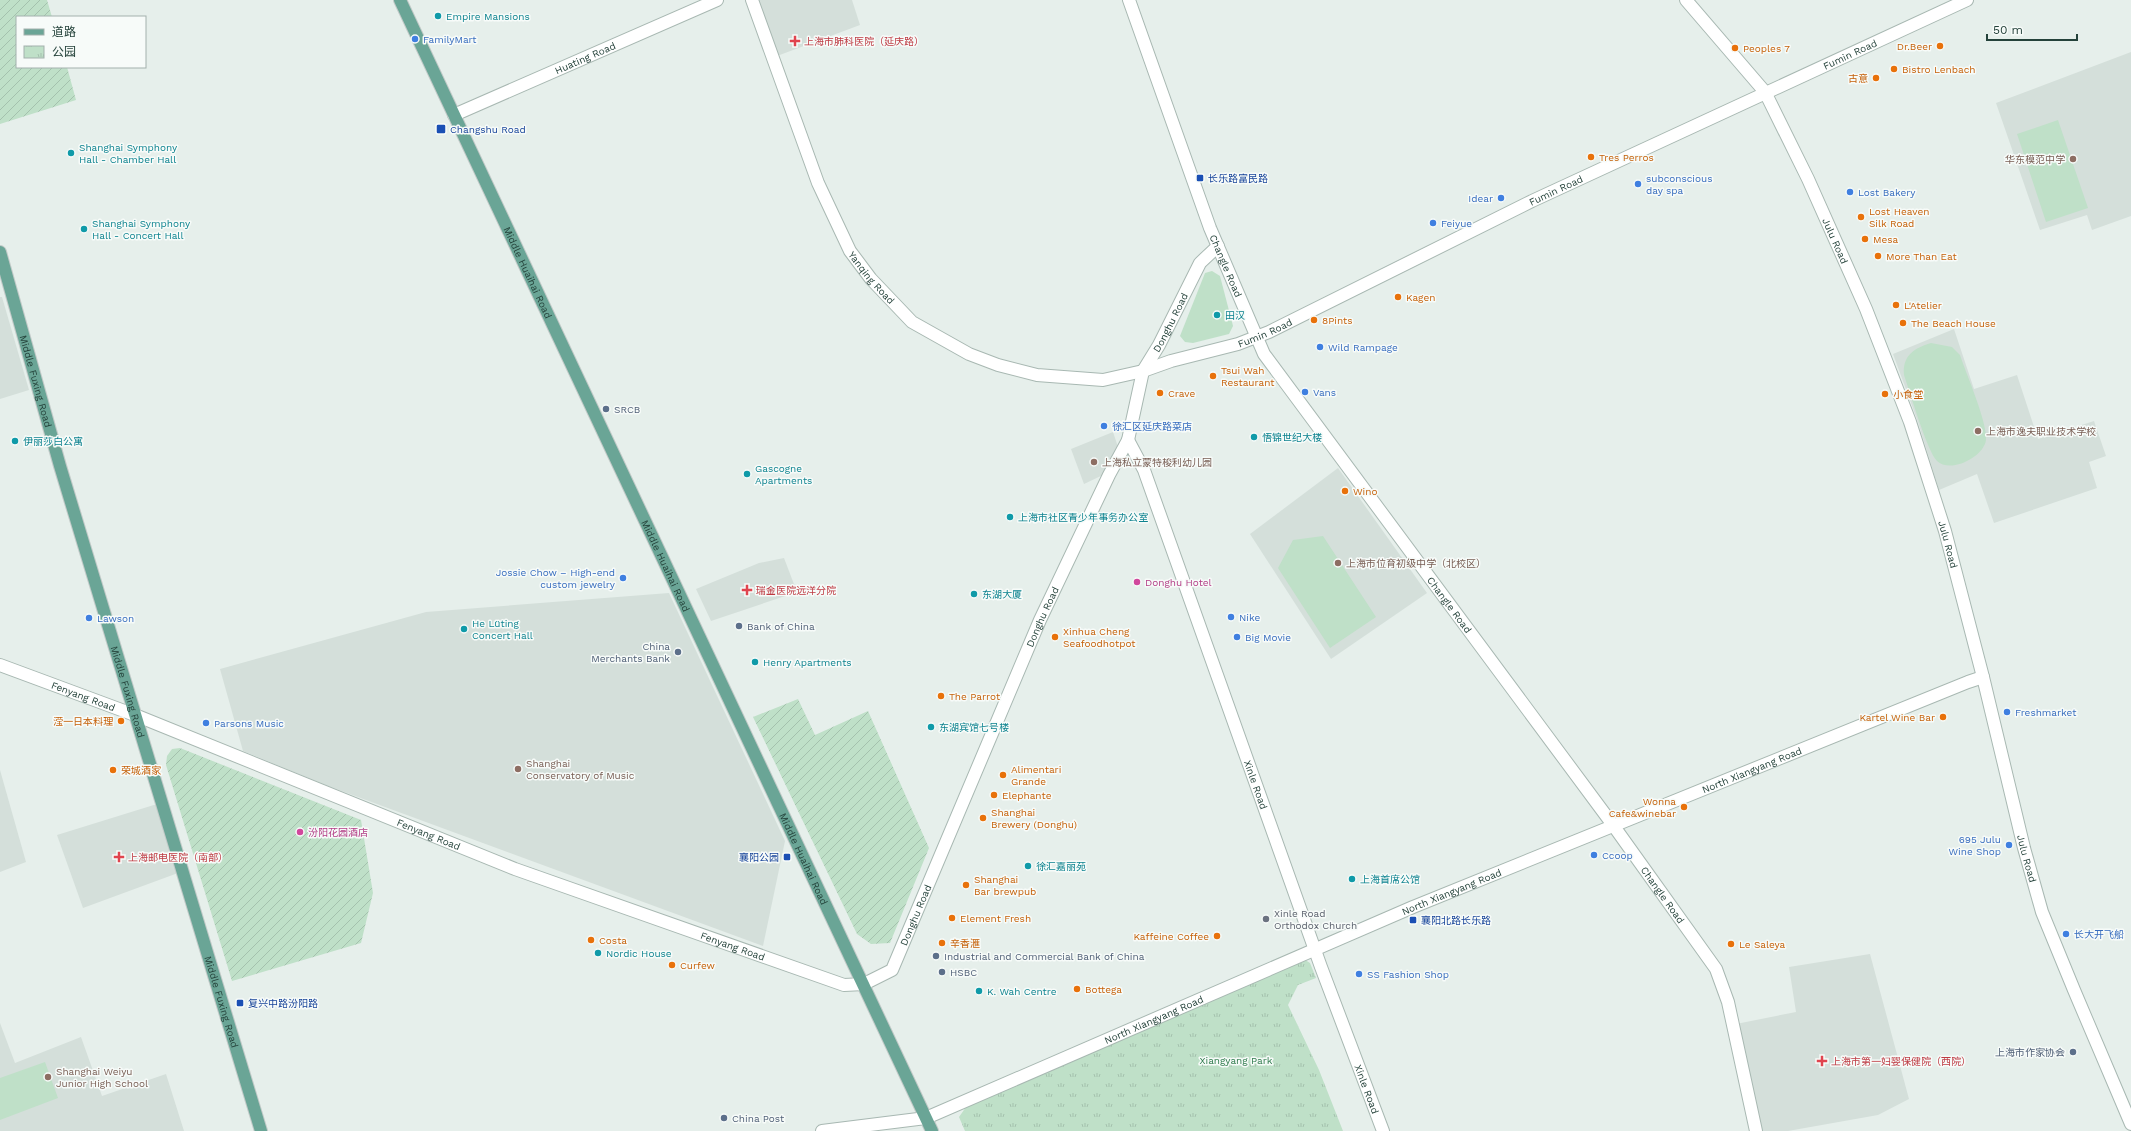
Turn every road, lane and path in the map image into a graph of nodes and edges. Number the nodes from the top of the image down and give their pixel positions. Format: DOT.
graph roads {
  1 [pos="400,0"];
  2 [pos="717,0"];
  3 [pos="752,0"];
  4 [pos="1129,0"];
  5 [pos="1686,0"];
  6 [pos="1967,0"];
  7 [pos="1766,92"];
  8 [pos="454,115"];
  9 [pos="1218,246"];
  10 [pos="0,252"];
  11 [pos="1256,337"];
  12 [pos="1143,371"];
  13 [pos="1128,440"];
  14 [pos="0,665"];
  15 [pos="1983,678"];
  16 [pos="135,715"];
  17 [pos="1613,825"];
  18 [pos="1315,949"];
  19 [pos="864,984"];
  20 [pos="926,1118"];
  21 [pos="2131,1124"];
  22 [pos="262,1131"];
  23 [pos="822,1131"];
  24 [pos="932,1131"];
  25 [pos="1383,1131"];
  26 [pos="1756,1131"];
  1 -- 8 [label="main road, Middle Huaihai Road"];
  2 -- 8 [label="street, Huating Road"];
  3 -- 12 [label="street, Yanqing Road"];
  4 -- 9 [label="street, Changle Road"];
  5 -- 7 [label="street, Julu Road"];
  6 -- 7 [label="street, Fumin Road"];
  7 -- 11 [label="street, Fumin Road"];
  7 -- 15 [label="street, Julu Road"];
  8 -- 19 [label="main road, Middle Huaihai Road"];
  9 -- 11 [label="street, Changle Road"];
  9 -- 12 [label="street, Donghu Road"];
  10 -- 16 [label="main road, Middle Fuxing Road"];
  11 -- 12 [label="street, Fumin Road"];
  11 -- 17 [label="street, Changle Road"];
  12 -- 13 [label="street, Donghu Road"];
  13 -- 18 [label="street, Xinle Road"];
  13 -- 19 [label="street, Donghu Road"];
  14 -- 16 [label="street, Fenyang Road"];
  15 -- 17 [label="street, North Xiangyang Road"];
  15 -- 21 [label="street, Julu Road"];
  16 -- 19 [label="street, Fenyang Road"];
  16 -- 22 [label="main road, Middle Fuxing Road"];
  17 -- 18 [label="street, North Xiangyang Road"];
  17 -- 26 [label="street, Changle Road"];
  18 -- 20 [label="street, North Xiangyang Road"];
  18 -- 25 [label="street, Xinle Road"];
  19 -- 20 [label="main road, Middle Huaihai Road"];
  20 -- 23 [label="street, North Xiangyang Road"];
  20 -- 24 [label="main road, Middle Huaihai Road"];
}
